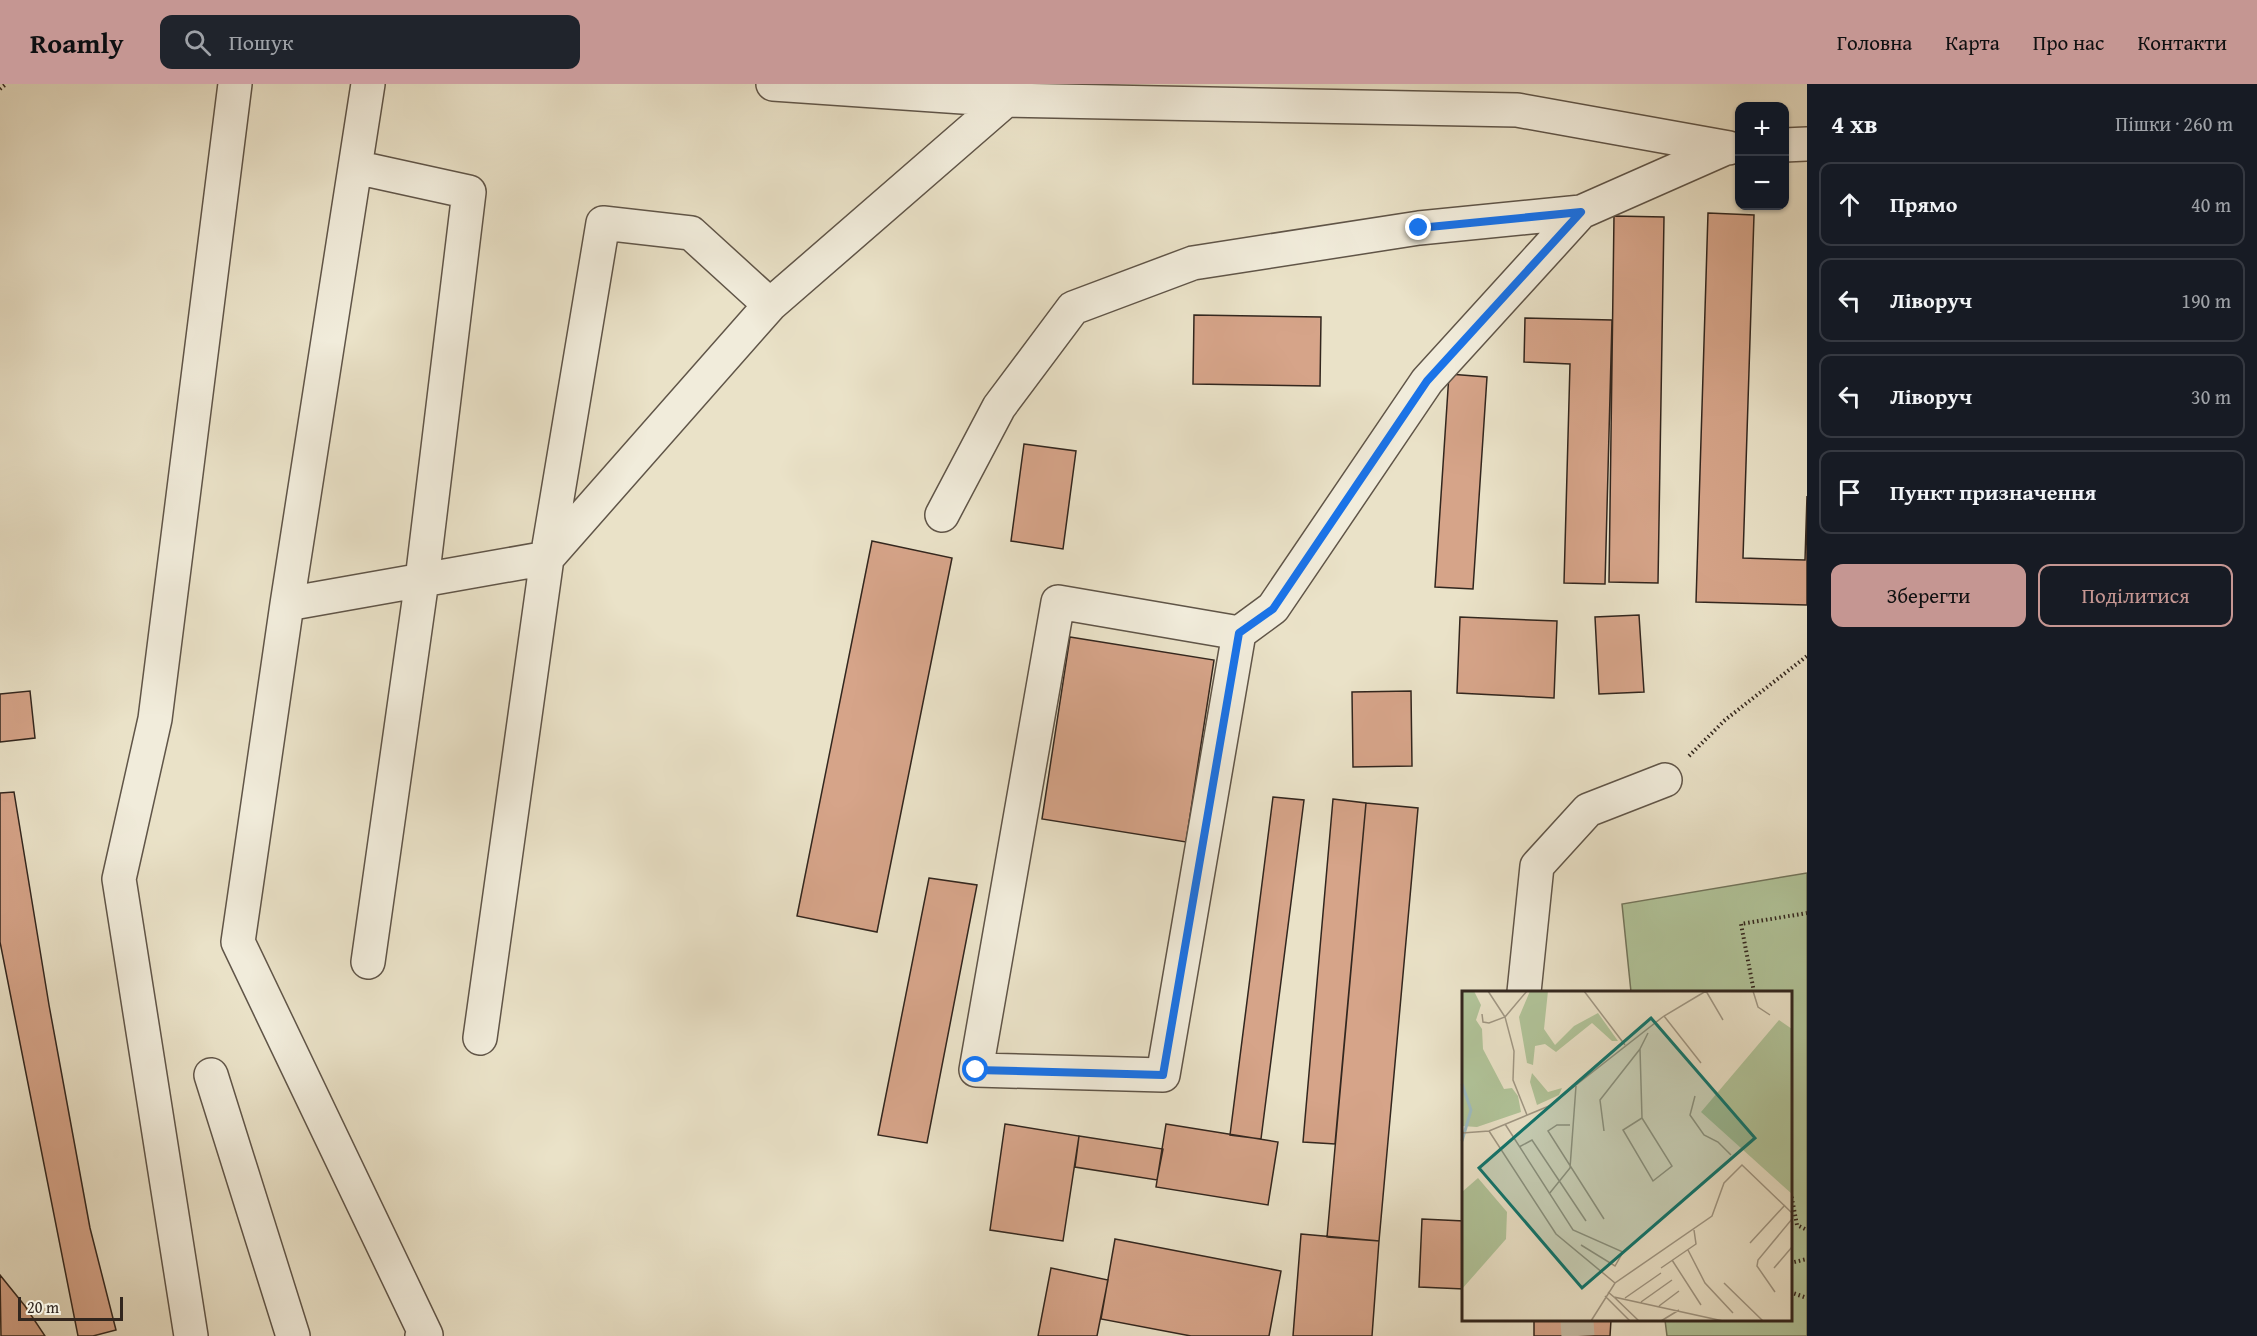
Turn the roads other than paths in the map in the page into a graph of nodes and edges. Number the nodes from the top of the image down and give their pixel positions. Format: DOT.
graph roads {
  1 [pos="235,84"];
  2 [pos="368,84"];
  3 [pos="773,84"];
  4 [pos="1517,97"];
  5 [pos="1006,100"];
  6 [pos="1807,144"];
  7 [pos="1789,145"];
  8 [pos="1733,148"];
  9 [pos="355,167"];
  10 [pos="1581,212"];
  11 [pos="770,305"];
  12 [pos="942,515"];
  13 [pos="547,558"];
  14 [pos="422,580"];
  15 [pos="287,604"];
  16 [pos="1239,633"];
  17 [pos="1665,780"];
  18 [pos="368,962"];
  19 [pos="1524,991"];
  20 [pos="480,1038"];
  21 [pos="211,1075"];
  22 [pos="191,1336"];
  23 [pos="293,1336"];
  24 [pos="422,1336"];
  1 -- 22 [label="street"];
  2 -- 9 [label="street"];
  3 -- 5 [label="street"];
  4 -- 5 [label="street"];
  4 -- 8 [label="street"];
  5 -- 11 [label="street"];
  6 -- 7 [label="street"];
  8 -- 10 [label="street"];
  9 -- 14 [label="street"];
  9 -- 15 [label="street"];
  10 -- 12 [label="street"];
  10 -- 16 [label="street"];
  11 -- 13 [label="street"];
  11 -- 13 [label="street"];
  13 -- 14 [label="street"];
  13 -- 20 [label="street"];
  14 -- 15 [label="street"];
  14 -- 18 [label="street"];
  15 -- 24 [label="street"];
  16 -- 16 [label="street"];
  17 -- 19 [label="street"];
  21 -- 23 [label="street"];
}
